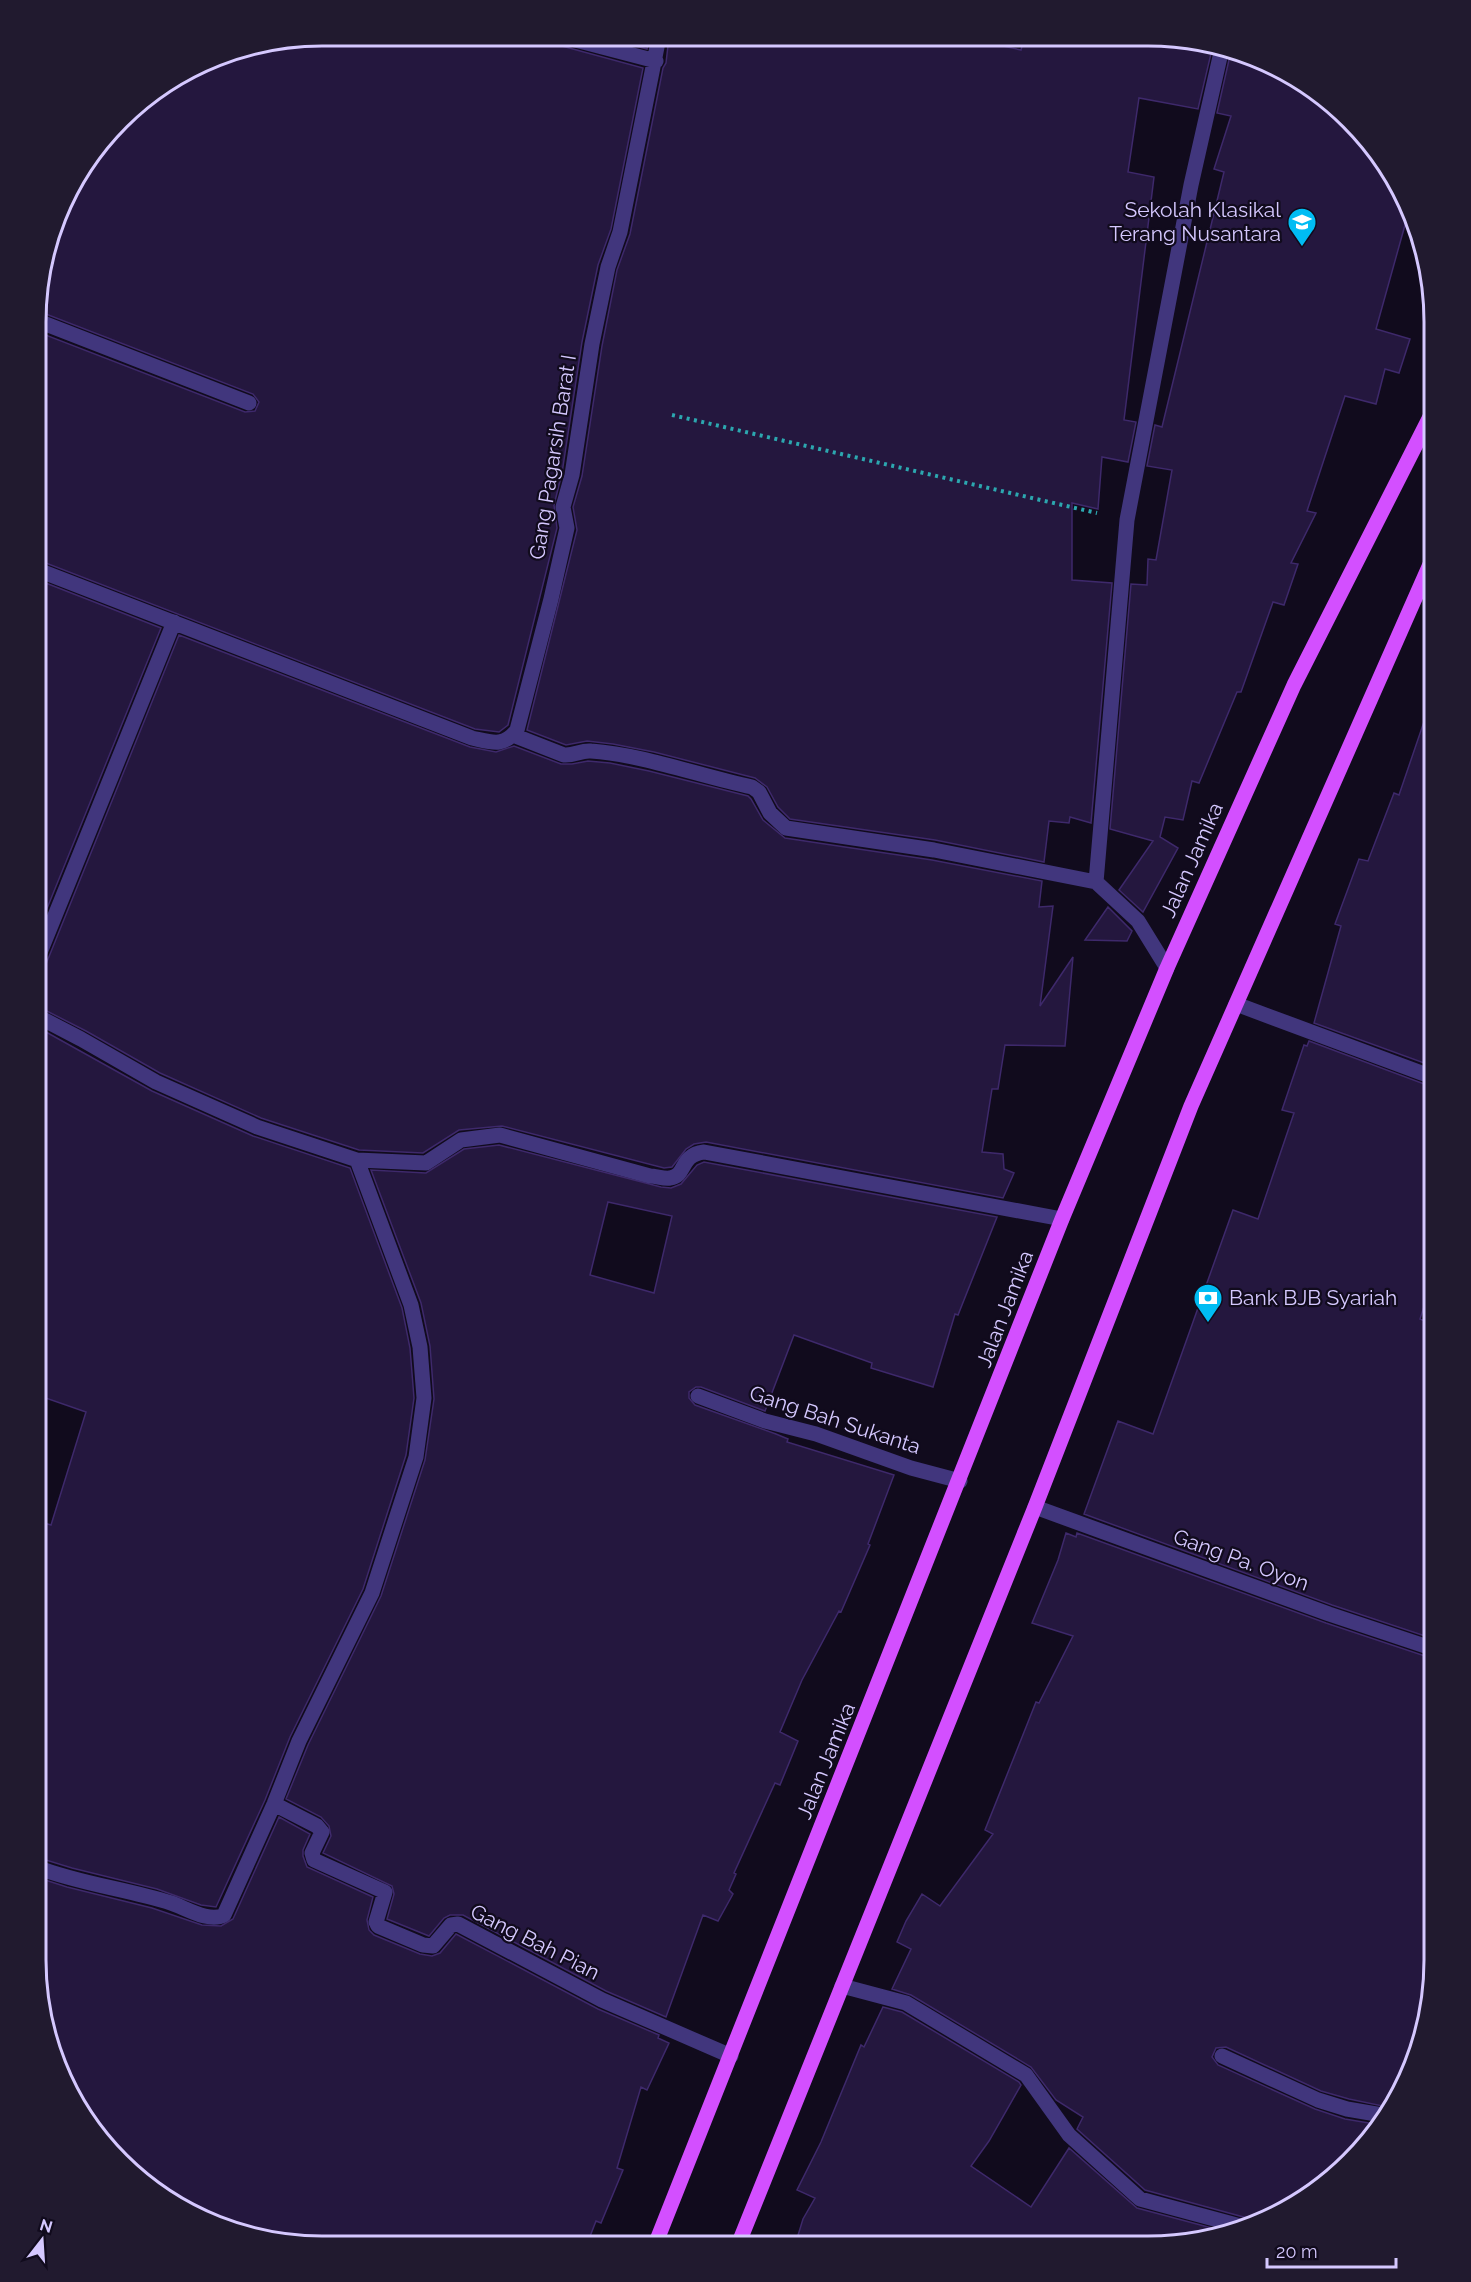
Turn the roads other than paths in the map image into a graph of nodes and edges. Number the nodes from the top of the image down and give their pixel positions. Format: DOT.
graph roads {
  1 [pos="598,46"];
  2 [pos="658,46"];
  3 [pos="1220,56"];
  4 [pos="656,61"];
  5 [pos="46,324"];
  6 [pos="249,403"];
  7 [pos="1424,429"];
  8 [pos="46,573"];
  9 [pos="1424,577"];
  10 [pos="174,622"];
  11 [pos="513,735"];
  12 [pos="1096,882"];
  13 [pos="46,940"];
  14 [pos="1167,968"];
  15 [pos="1236,1004"];
  16 [pos="46,1020"];
  17 [pos="1424,1074"];
  18 [pos="357,1160"];
  19 [pos="1062,1219"];
  20 [pos="698,1395"];
  21 [pos="960,1481"];
  22 [pos="1035,1507"];
  23 [pos="1424,1646"];
  24 [pos="274,1803"];
  25 [pos="46,1870"];
  26 [pos="842,1986"];
  27 [pos="731,2056"];
  28 [pos="1222,2056"];
  29 [pos="1377,2114"];
  30 [pos="1230,2223"];
  31 [pos="659,2236"];
  32 [pos="742,2236"];
  1 -- 4 [label="street"];
  2 -- 4 [label="street, Gang Pagarsih Barat I"];
  3 -- 12 [label="street"];
  4 -- 11 [label="street, Gang Pagarsih Barat I"];
  5 -- 6 [label="street"];
  7 -- 14 [label="main road, Jalan Jamika"];
  8 -- 10 [label="street"];
  9 -- 15 [label="main road"];
  10 -- 11 [label="street"];
  10 -- 13 [label="street"];
  11 -- 12 [label="street"];
  12 -- 14 [label="street"];
  14 -- 19 [label="main road, Jalan Jamika"];
  15 -- 17 [label="street"];
  15 -- 22 [label="main road"];
  16 -- 18 [label="street"];
  18 -- 19 [label="street"];
  18 -- 24 [label="street"];
  19 -- 21 [label="main road, Jalan Jamika"];
  20 -- 21 [label="street, Gang Bah Sukanta"];
  21 -- 27 [label="main road, Jalan Jamika"];
  22 -- 23 [label="street, Gang Pa. Oyon"];
  22 -- 26 [label="main road"];
  24 -- 25 [label="street"];
  24 -- 27 [label="street, Gang Bah Pian"];
  26 -- 30 [label="street"];
  26 -- 32 [label="main road"];
  27 -- 31 [label="main road, Jalan Jamika"];
  28 -- 29 [label="street"];
}
